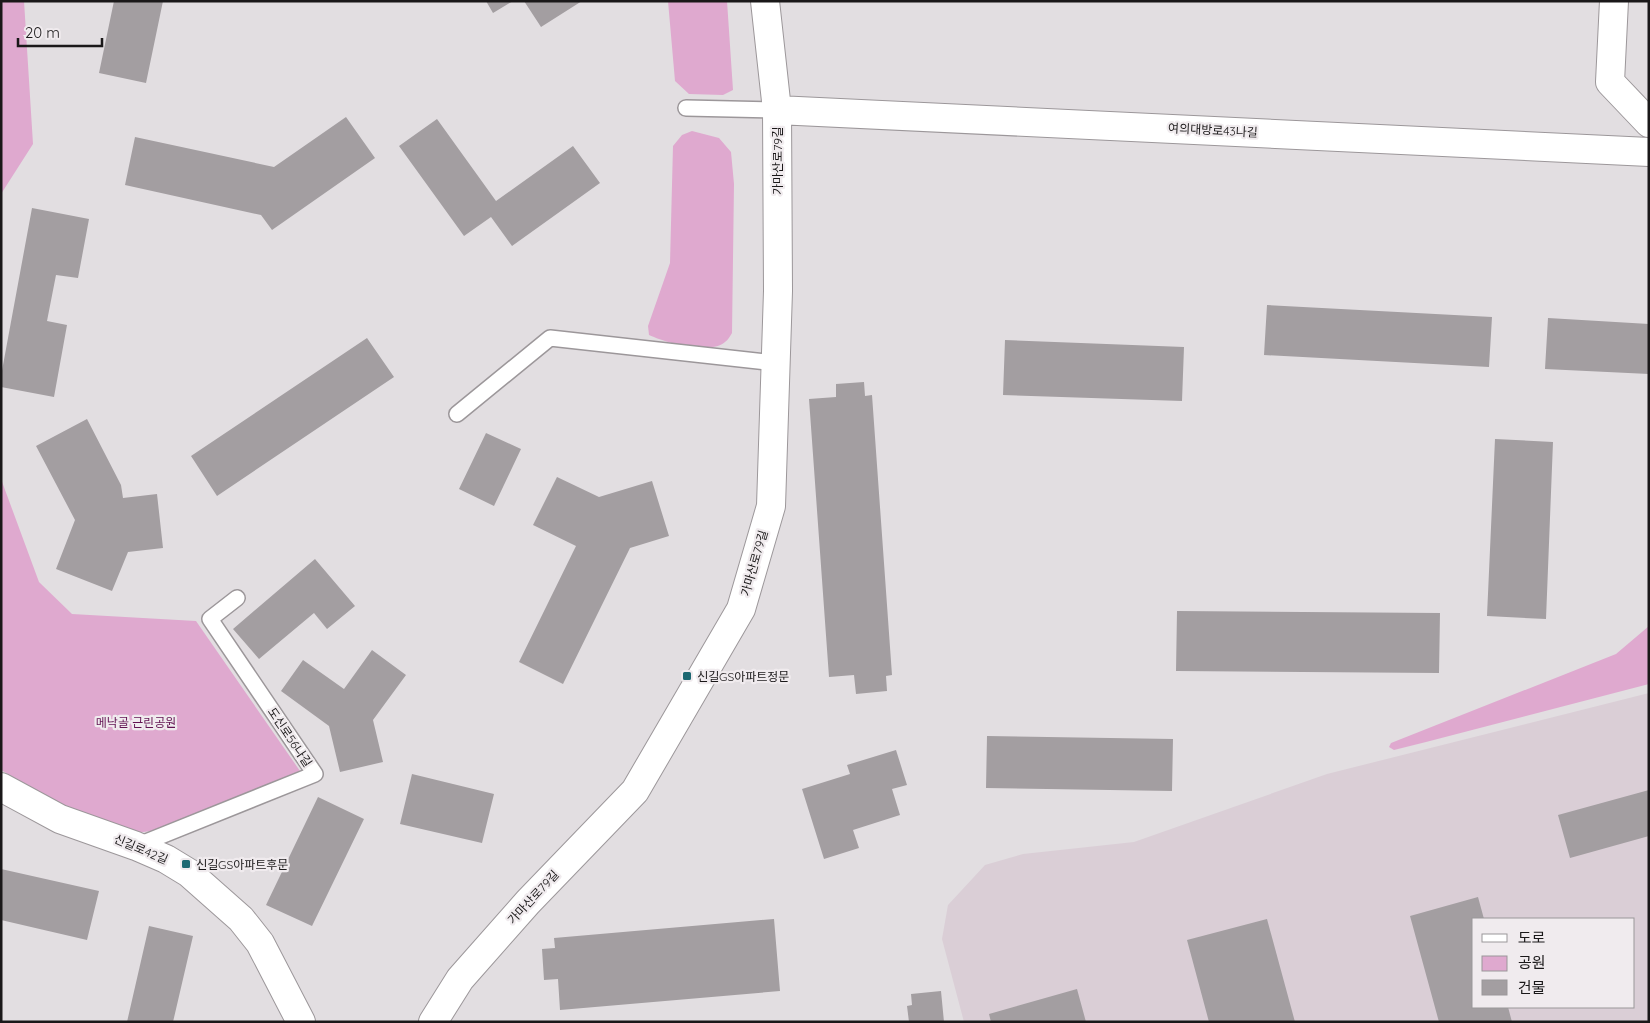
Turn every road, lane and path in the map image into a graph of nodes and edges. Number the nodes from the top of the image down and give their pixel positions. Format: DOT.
graph roads {
  1 [pos="765,1"];
  2 [pos="1614,1"];
  3 [pos="686,108"];
  4 [pos="777,110"];
  5 [pos="1649,123"];
  6 [pos="1649,152"];
  7 [pos="776,363"];
  8 [pos="457,414"];
  9 [pos="237,598"];
  10 [pos="1,787"];
  11 [pos="136,846"];
  12 [pos="301,1022"];
  13 [pos="433,1022"];
  1 -- 4 [label="street, 가마산로79길"];
  2 -- 5 [label="street"];
  3 -- 4 [label="lane"];
  4 -- 6 [label="street, 여의대방로43나길"];
  4 -- 7 [label="street, 가마산로79길"];
  7 -- 8 [label="lane"];
  7 -- 13 [label="street, 가마산로79길"];
  9 -- 11 [label="lane, 도신로56나길"];
  10 -- 11 [label="street, 신길로42길"];
  11 -- 12 [label="street, 신길로42길"];
}
